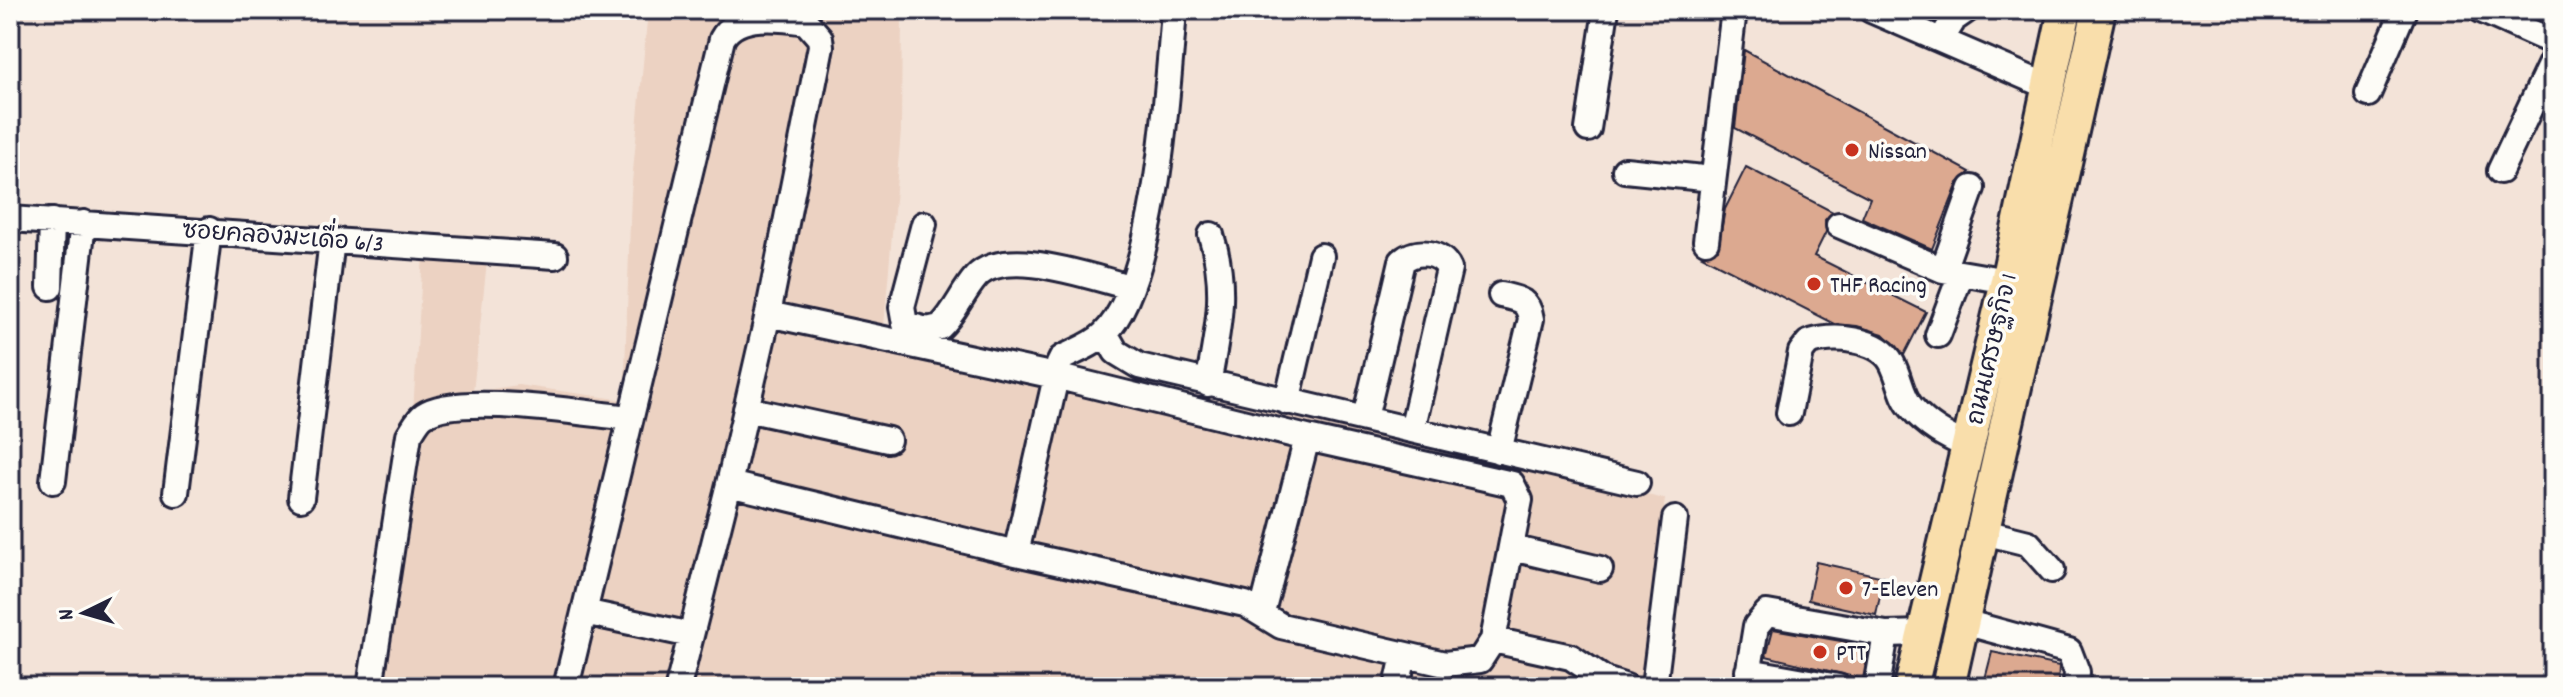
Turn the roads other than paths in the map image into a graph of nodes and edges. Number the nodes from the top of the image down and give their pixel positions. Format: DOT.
graph roads {
  1 [pos="1174,10"];
  2 [pos="1606,10"];
  3 [pos="1734,10"];
  4 [pos="1871,10"];
  5 [pos="1967,10"];
  6 [pos="2065,10"];
  7 [pos="2099,10"];
  8 [pos="2404,10"];
  9 [pos="2481,10"];
  10 [pos="1941,40"];
  11 [pos="2553,42"];
  12 [pos="2553,59"];
  13 [pos="2088,65"];
  14 [pos="2052,73"];
  15 [pos="2368,94"];
  16 [pos="1588,129"];
  17 [pos="1625,170"];
  18 [pos="2500,171"];
  19 [pos="1713,179"];
  20 [pos="1972,188"];
  21 [pos="10,219"];
  22 [pos="52,221"];
  23 [pos="83,223"];
  24 [pos="924,224"];
  25 [pos="1839,225"];
  26 [pos="209,230"];
  27 [pos="1211,235"];
  28 [pos="332,240"];
  29 [pos="1706,241"];
  30 [pos="555,256"];
  31 [pos="1321,256"];
  32 [pos="1952,272"];
  33 [pos="2007,281"];
  34 [pos="50,287"];
  35 [pos="1130,287"];
  36 [pos="1501,295"];
  37 [pos="768,314"];
  38 [pos="1105,333"];
  39 [pos="1938,335"];
  40 [pos="1055,376"];
  41 [pos="1208,384"];
  42 [pos="1287,402"];
  43 [pos="746,409"];
  44 [pos="1789,413"];
  45 [pos="630,418"];
  46 [pos="1365,418"];
  47 [pos="1412,430"];
  48 [pos="1307,438"];
  49 [pos="888,440"];
  50 [pos="1967,446"];
  51 [pos="1499,451"];
  52 [pos="53,481"];
  53 [pos="1637,483"];
  54 [pos="729,484"];
  55 [pos="176,493"];
  56 [pos="301,498"];
  57 [pos="1675,519"];
  58 [pos="1984,532"];
  59 [pos="1512,548"];
  60 [pos="1016,553"];
  61 [pos="1600,569"];
  62 [pos="2052,570"];
  63 [pos="584,612"];
  64 [pos="1262,612"];
  65 [pos="1964,622"];
  66 [pos="1924,633"];
  67 [pos="1886,634"];
  68 [pos="691,635"];
  69 [pos="1493,640"];
  70 [pos="1404,655"];
  71 [pos="1448,676"];
  72 [pos="1747,679"];
  73 [pos="370,687"];
  74 [pos="566,687"];
  75 [pos="678,687"];
  76 [pos="1397,687"];
  77 [pos="1626,687"];
  78 [pos="1654,687"];
  79 [pos="1838,687"];
  80 [pos="1877,687"];
  81 [pos="1911,687"];
  82 [pos="1948,687"];
  83 [pos="2076,687"];
  1 -- 35 [label="street"];
  2 -- 16 [label="street"];
  3 -- 19 [label="street"];
  4 -- 10 [label="street"];
  5 -- 10 [label="street"];
  6 -- 14 [label="main road, ถนนเศรษฐกิจ 1"];
  7 -- 13 [label="main road, ถนนเศรษฐกิจ 1"];
  8 -- 15 [label="street"];
  9 -- 11 [label="street"];
  10 -- 14 [label="street"];
  12 -- 18 [label="street"];
  13 -- 14 [label="main road"];
  13 -- 58 [label="main road, ถนนเศรษฐกิจ 1"];
  14 -- 33 [label="main road, ถนนเศรษฐกิจ 1"];
  17 -- 19 [label="street"];
  19 -- 29 [label="street"];
  20 -- 32 [label="street"];
  21 -- 22 [label="street, ซอยคลองมะเดื่อ 6/3"];
  22 -- 23 [label="street, ซอยคลองมะเดื่อ 6/3"];
  22 -- 34 [label="street"];
  23 -- 26 [label="street, ซอยคลองมะเดื่อ 6/3"];
  23 -- 52 [label="street"];
  24 -- 35 [label="street"];
  25 -- 32 [label="street"];
  26 -- 28 [label="street, ซอยคลองมะเดื่อ 6/3"];
  26 -- 55 [label="street"];
  27 -- 41 [label="street"];
  28 -- 30 [label="street, ซอยคลองมะเดื่อ 6/3"];
  28 -- 56 [label="street"];
  31 -- 42 [label="street"];
  32 -- 33 [label="street"];
  32 -- 39 [label="street"];
  33 -- 50 [label="main road, ถนนเศรษฐกิจ 1"];
  35 -- 38 [label="street"];
  36 -- 51 [label="street"];
  37 -- 40 [label="street"];
  37 -- 43 [label="street"];
  37 -- 45 [label="street"];
  38 -- 40 [label="street"];
  38 -- 41 [label="street"];
  40 -- 48 [label="street"];
  40 -- 60 [label="street"];
  41 -- 42 [label="street"];
  42 -- 46 [label="street"];
  43 -- 49 [label="street"];
  43 -- 54 [label="street"];
  44 -- 50 [label="street"];
  45 -- 63 [label="street"];
  45 -- 73 [label="street"];
  46 -- 47 [label="street"];
  46 -- 47 [label="street"];
  47 -- 51 [label="street"];
  48 -- 59 [label="street"];
  48 -- 64 [label="street"];
  50 -- 66 [label="main road, ถนนเศรษฐกิจ 1"];
  51 -- 53 [label="street"];
  54 -- 60 [label="street"];
  54 -- 68 [label="street"];
  57 -- 78 [label="street"];
  58 -- 62 [label="street"];
  58 -- 65 [label="main road, ถนนเศรษฐกิจ 1"];
  59 -- 61 [label="street"];
  59 -- 69 [label="street"];
  60 -- 64 [label="street"];
  63 -- 68 [label="street"];
  63 -- 74 [label="street"];
  64 -- 70 [label="street"];
  65 -- 82 [label="main road, ถนนเศรษฐกิจ 1"];
  65 -- 83 [label="street"];
  66 -- 67 [label="street"];
  66 -- 81 [label="main road, ถนนเศรษฐกิจ 1"];
  67 -- 72 [label="street"];
  67 -- 80 [label="street"];
  68 -- 75 [label="street"];
  69 -- 71 [label="street"];
  69 -- 77 [label="street"];
  70 -- 71 [label="street"];
  70 -- 76 [label="street"];
  72 -- 79 [label="street"];
}
